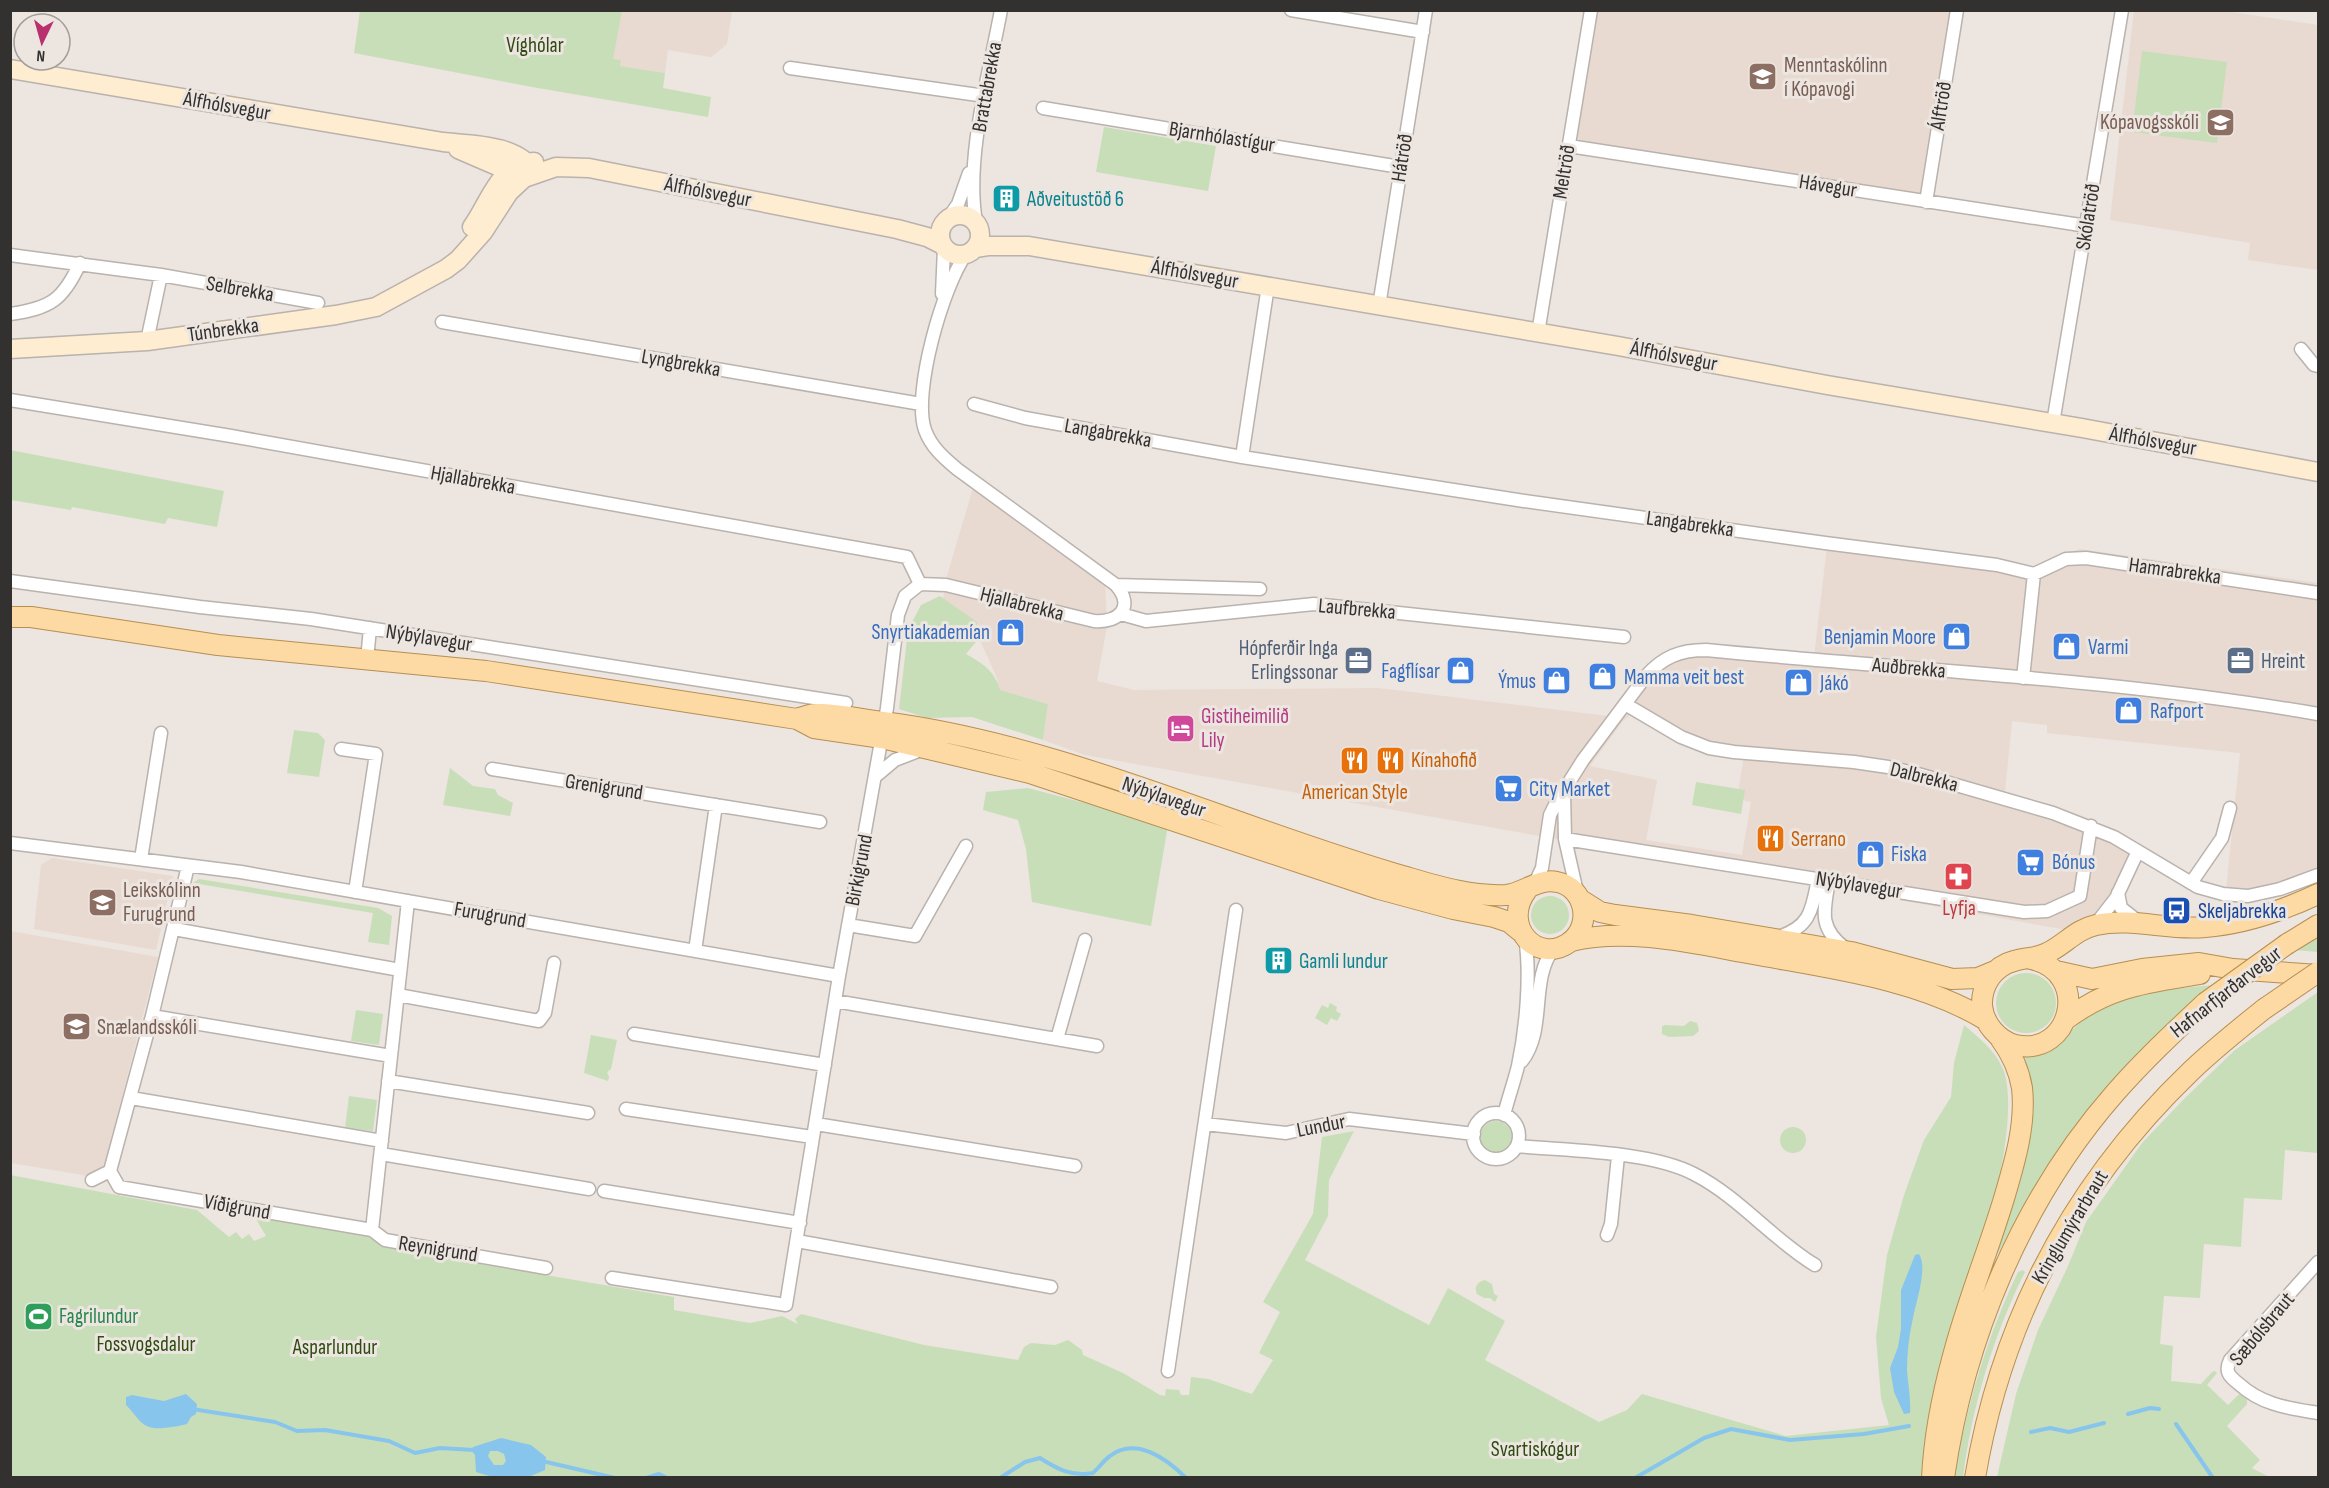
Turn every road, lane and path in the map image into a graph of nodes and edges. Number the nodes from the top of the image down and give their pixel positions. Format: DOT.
graph roads {
  1 [pos="1001,10"];
  2 [pos="1291,10"];
  3 [pos="1426,10"];
  4 [pos="1591,10"];
  5 [pos="1957,10"];
  6 [pos="2122,10"];
  7 [pos="1423,32"];
  8 [pos="790,68"];
  9 [pos="10,69"];
  10 [pos="985,96"];
  11 [pos="1043,108"];
  12 [pos="1569,146"];
  13 [pos="973,164"];
  14 [pos="1400,167"];
  15 [pos="524,171"];
  16 [pos="1926,201"];
  17 [pos="946,220"];
  18 [pos="977,224"];
  19 [pos="2087,226"];
  20 [pos="897,229"];
  21 [pos="943,246"];
  22 [pos="1029,246"];
  23 [pos="971,251"];
  24 [pos="10,255"];
  25 [pos="80,263"];
  26 [pos="161,274"];
  27 [pos="1268,286"];
  28 [pos="318,303"];
  29 [pos="1379,306"];
  30 [pos="941,307"];
  31 [pos="10,314"];
  32 [pos="442,322"];
  33 [pos="1538,333"];
  34 [pos="147,340"];
  35 [pos="10,349"];
  36 [pos="2301,349"];
  37 [pos="2319,366"];
  38 [pos="10,400"];
  39 [pos="921,404"];
  40 [pos="974,404"];
  41 [pos="2053,423"];
  42 [pos="1242,457"];
  43 [pos="2319,472"];
  44 [pos="2034,574"];
  45 [pos="10,581"];
  46 [pos="920,584"];
  47 [pos="1116,585"];
  48 [pos="1260,589"];
  49 [pos="2319,593"];
  50 [pos="10,609"];
  51 [pos="1121,614"];
  52 [pos="10,617"];
  53 [pos="32,618"];
  54 [pos="370,628"];
  55 [pos="1624,637"];
  56 [pos="367,660"];
  57 [pos="2023,678"];
  58 [pos="846,703"];
  59 [pos="1625,704"];
  60 [pos="2319,714"];
  61 [pos="884,730"];
  62 [pos="161,733"];
  63 [pos="341,749"];
  64 [pos="934,749"];
  65 [pos="492,769"];
  66 [pos="876,776"];
  67 [pos="1564,789"];
  68 [pos="716,806"];
  69 [pos="2230,808"];
  70 [pos="820,822"];
  71 [pos="2091,826"];
  72 [pos="1565,839"];
  73 [pos="10,843"];
  74 [pos="966,846"];
  75 [pos="2138,851"];
  76 [pos="141,859"];
  77 [pos="188,866"];
  78 [pos="2319,874"];
  79 [pos="1823,880"];
  80 [pos="2191,883"];
  81 [pos="1530,887"];
  82 [pos="355,892"];
  83 [pos="2118,893"];
  84 [pos="2319,894"];
  85 [pos="1579,898"];
  86 [pos="408,901"];
  87 [pos="1236,910"];
  88 [pos="2141,923"];
  89 [pos="848,925"];
  90 [pos="2096,925"];
  91 [pos="2319,925"];
  92 [pos="174,929"];
  93 [pos="1522,934"];
  94 [pos="1776,938"];
  95 [pos="1085,940"];
  96 [pos="1563,945"];
  97 [pos="695,951"];
  98 [pos="1851,952"];
  99 [pos="2031,959"];
  100 [pos="554,963"];
  101 [pos="2233,969"];
  102 [pos="400,970"];
  103 [pos="1995,971"];
  104 [pos="2056,971"];
  105 [pos="2319,974"];
  106 [pos="839,976"];
  107 [pos="398,995"];
  108 [pos="835,1001"];
  109 [pos="152,1016"];
  110 [pos="1986,1020"];
  111 [pos="2065,1020"];
  112 [pos="634,1034"];
  113 [pos="2001,1038"];
  114 [pos="1057,1040"];
  115 [pos="1097,1046"];
  116 [pos="391,1056"];
  117 [pos="825,1065"];
  118 [pos="1518,1067"];
  119 [pos="2191,1071"];
  120 [pos="388,1081"];
  121 [pos="2115,1093"];
  122 [pos="131,1098"];
  123 [pos="626,1109"];
  124 [pos="588,1113"];
  125 [pos="1504,1115"];
  126 [pos="816,1124"];
  127 [pos="1205,1124"];
  128 [pos="1473,1134"];
  129 [pos="812,1137"];
  130 [pos="382,1141"];
  131 [pos="1517,1146"];
  132 [pos="381,1154"];
  133 [pos="1618,1156"];
  134 [pos="1075,1166"];
  135 [pos="110,1171"];
  136 [pos="92,1180"];
  137 [pos="589,1189"];
  138 [pos="604,1191"];
  139 [pos="800,1223"];
  140 [pos="372,1230"];
  141 [pos="1607,1236"];
  142 [pos="797,1241"];
  143 [pos="2318,1263"];
  144 [pos="1815,1265"];
  145 [pos="546,1268"];
  146 [pos="612,1278"];
  147 [pos="1051,1287"];
  148 [pos="1168,1371"];
  149 [pos="2319,1413"];
  150 [pos="1932,1478"];
  151 [pos="1944,1478"];
  152 [pos="1975,1478"];
  1 -- 10 [label="street, Brattabrekka"];
  2 -- 7 [label="street"];
  3 -- 7 [label="street, Hátröð"];
  4 -- 12 [label="street, Meltröð"];
  5 -- 16 [label="street, Álftröð"];
  6 -- 19 [label="street, Skólatröð"];
  7 -- 14 [label="street, Hátröð"];
  8 -- 10 [label="street"];
  9 -- 15 [label="street, Álfhólsvegur"];
  10 -- 13 [label="street, Brattabrekka"];
  11 -- 14 [label="street, Bjarnhólastígur"];
  12 -- 16 [label="street, Hávegur"];
  12 -- 33 [label="street, Meltröð"];
  13 -- 17 [label="street, Brattabrekka"];
  13 -- 18 [label="street, Brattabrekka"];
  14 -- 29 [label="street, Hátröð"];
  15 -- 20 [label="street, Álfhólsvegur"];
  15 -- 34 [label="street, Túnbrekka"];
  16 -- 19 [label="street, Hávegur"];
  17 -- 18 [label="street"];
  17 -- 20 [label="street, Álfhólsvegur"];
  17 -- 21 [label="street"];
  18 -- 22 [label="street, Álfhólsvegur"];
  18 -- 23 [label="street"];
  19 -- 41 [label="street, Skólatröð"];
  20 -- 21 [label="street, Álfhólsvegur"];
  21 -- 23 [label="street"];
  21 -- 30 [label="street"];
  22 -- 23 [label="street, Álfhólsvegur"];
  22 -- 27 [label="street, Álfhólsvegur"];
  23 -- 30 [label="street"];
  24 -- 25 [label="street, Selbrekka"];
  25 -- 26 [label="street, Selbrekka"];
  25 -- 31 [label="street"];
  26 -- 28 [label="street, Selbrekka"];
  26 -- 34 [label="street"];
  27 -- 29 [label="street, Álfhólsvegur"];
  27 -- 42 [label="street"];
  29 -- 33 [label="street, Álfhólsvegur"];
  30 -- 39 [label="street"];
  32 -- 39 [label="street, Lyngbrekka"];
  33 -- 41 [label="street, Álfhólsvegur"];
  34 -- 35 [label="street, Túnbrekka"];
  36 -- 37 [label="street"];
  38 -- 46 [label="street, Hjallabrekka"];
  39 -- 47 [label="street"];
  40 -- 42 [label="street, Langabrekka"];
  41 -- 43 [label="street, Álfhólsvegur"];
  42 -- 44 [label="street, Langabrekka"];
  44 -- 49 [label="street, Hamrabrekka"];
  44 -- 57 [label="street"];
  45 -- 54 [label="street, Nýbýlavegur"];
  46 -- 51 [label="street, Hjallabrekka"];
  46 -- 61 [label="street"];
  47 -- 48 [label="street"];
  47 -- 51 [label="street"];
  50 -- 53 [label="main road, Nýbýlavegur"];
  51 -- 55 [label="street, Laufbrekka"];
  52 -- 53 [label="main road, Nýbýlavegur"];
  53 -- 56 [label="main road, Nýbýlavegur"];
  54 -- 56 [label="street"];
  54 -- 58 [label="street, Nýbýlavegur"];
  56 -- 61 [label="main road, Nýbýlavegur"];
  57 -- 59 [label="street, Auðbrekka"];
  57 -- 60 [label="street, Auðbrekka"];
  59 -- 67 [label="street, Auðbrekka"];
  59 -- 71 [label="street, Dalbrekka"];
  61 -- 64 [label="main road, Nýbýlavegur"];
  61 -- 66 [label="street, Birkigrund"];
  61 -- 81 [label="main road, Nýbýlavegur"];
  62 -- 76 [label="street"];
  63 -- 82 [label="street"];
  64 -- 66 [label="street"];
  64 -- 93 [label="main road, Nýbýlavegur"];
  65 -- 68 [label="street, Grenigrund"];
  66 -- 89 [label="street, Birkigrund"];
  67 -- 72 [label="street"];
  67 -- 81 [label="street, Auðbrekka"];
  68 -- 70 [label="street, Grenigrund"];
  68 -- 97 [label="street"];
  69 -- 80 [label="street"];
  71 -- 75 [label="street, Dalbrekka"];
  71 -- 79 [label="street, Nýbýlavegur"];
  72 -- 79 [label="street, Nýbýlavegur"];
  72 -- 85 [label="street"];
  73 -- 76 [label="street, Furugrund"];
  74 -- 89 [label="street"];
  75 -- 80 [label="street"];
  75 -- 83 [label="street"];
  76 -- 77 [label="street, Furugrund"];
  77 -- 82 [label="street, Furugrund"];
  77 -- 92 [label="street"];
  78 -- 80 [label="street"];
  79 -- 94 [label="street"];
  79 -- 98 [label="street"];
  81 -- 85 [label="main road"];
  81 -- 93 [label="main road"];
  82 -- 86 [label="street, Furugrund"];
  83 -- 88 [label="street"];
  83 -- 90 [label="street"];
  84 -- 88 [label="main road"];
  85 -- 94 [label="main road"];
  85 -- 96 [label="main road"];
  86 -- 97 [label="street, Furugrund"];
  86 -- 102 [label="street, Reynigrund"];
  87 -- 127 [label="street"];
  88 -- 90 [label="main road"];
  89 -- 106 [label="street, Birkigrund"];
  90 -- 99 [label="main road"];
  91 -- 121 [label="main road, Hafnarfjarðarvegur, bridge"];
  92 -- 102 [label="street"];
  92 -- 109 [label="street"];
  93 -- 96 [label="main road"];
  93 -- 118 [label="street"];
  94 -- 98 [label="main road"];
  95 -- 114 [label="street"];
  96 -- 110 [label="main road"];
  96 -- 118 [label="street"];
  97 -- 106 [label="street, Furugrund"];
  98 -- 103 [label="main road"];
  99 -- 103 [label="main road"];
  99 -- 104 [label="main road"];
  100 -- 107 [label="street"];
  101 -- 104 [label="main road"];
  101 -- 105 [label="main road"];
  101 -- 111 [label="main road"];
  102 -- 107 [label="street, Reynigrund"];
  103 -- 110 [label="main road"];
  104 -- 111 [label="main road"];
  105 -- 119 [label="main road, Hafnarfjarðarvegur, bridge"];
  106 -- 108 [label="street, Birkigrund"];
  107 -- 116 [label="street, Reynigrund"];
  108 -- 114 [label="street"];
  108 -- 117 [label="street, Birkigrund"];
  109 -- 116 [label="street"];
  109 -- 122 [label="street"];
  110 -- 113 [label="main road"];
  111 -- 113 [label="main road"];
  112 -- 117 [label="street"];
  113 -- 150 [label="main road"];
  114 -- 115 [label="street"];
  116 -- 120 [label="street, Reynigrund"];
  117 -- 126 [label="street, Birkigrund"];
  118 -- 125 [label="street"];
  119 -- 152 [label="main road, Kringlumýrarbraut"];
  120 -- 124 [label="street"];
  120 -- 130 [label="street, Reynigrund"];
  121 -- 151 [label="main road, Kringlumýrarbraut"];
  122 -- 130 [label="street"];
  122 -- 135 [label="street"];
  123 -- 129 [label="street"];
  125 -- 128 [label="street"];
  125 -- 131 [label="street"];
  126 -- 129 [label="street, Birkigrund"];
  126 -- 134 [label="street"];
  127 -- 128 [label="street, Lundur"];
  127 -- 148 [label="street"];
  128 -- 131 [label="street"];
  129 -- 139 [label="street, Birkigrund"];
  130 -- 132 [label="street, Reynigrund"];
  131 -- 133 [label="street"];
  132 -- 137 [label="street"];
  132 -- 140 [label="street, Reynigrund"];
  133 -- 141 [label="street"];
  133 -- 144 [label="street"];
  135 -- 136 [label="street"];
  135 -- 140 [label="street, Víðigrund"];
  138 -- 139 [label="street"];
  139 -- 142 [label="street, Birkigrund"];
  140 -- 145 [label="street, Reynigrund"];
  142 -- 146 [label="street, Birkigrund"];
  142 -- 147 [label="street"];
  143 -- 149 [label="street, Sæbólsbraut"];
}
